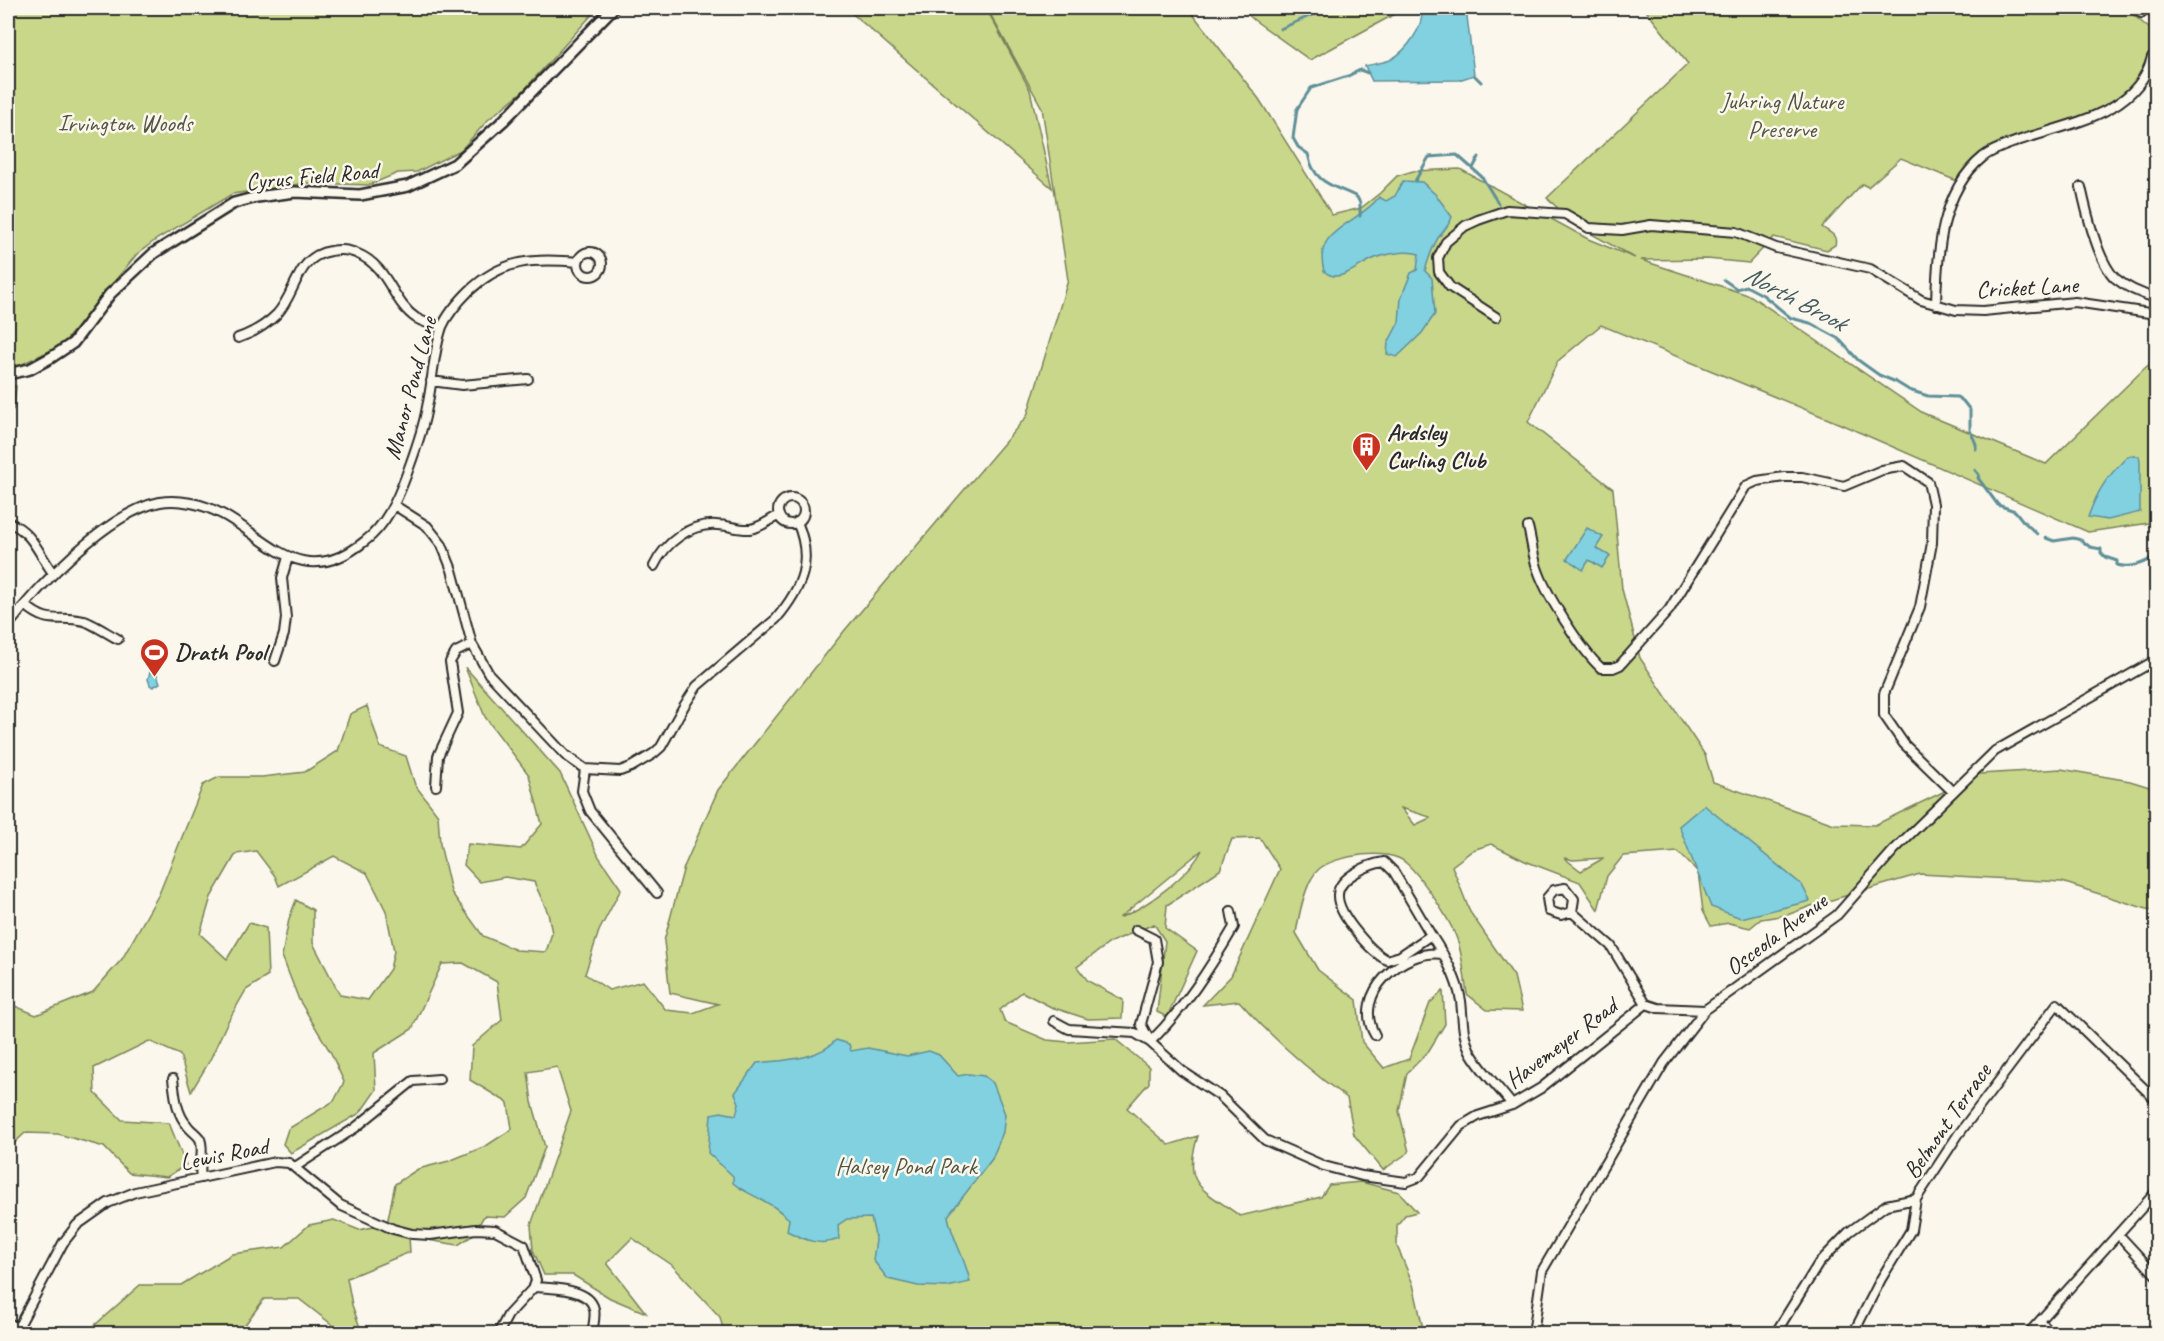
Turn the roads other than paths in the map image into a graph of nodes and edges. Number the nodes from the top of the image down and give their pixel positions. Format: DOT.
graph roads {
  1 [pos="613,8"];
  2 [pos="2152,57"];
  3 [pos="2081,187"];
  4 [pos="578,262"];
  5 [pos="2157,298"];
  6 [pos="1936,305"];
  7 [pos="2157,314"];
  8 [pos="1497,317"];
  9 [pos="442,327"];
  10 [pos="238,338"];
  11 [pos="8,374"];
  12 [pos="528,379"];
  13 [pos="431,381"];
  14 [pos="394,505"];
  15 [pos="779,515"];
  16 [pos="8,522"];
  17 [pos="797,522"];
  18 [pos="1528,527"];
  19 [pos="288,557"];
  20 [pos="654,566"];
  21 [pos="53,573"];
  22 [pos="25,605"];
  23 [pos="8,626"];
  24 [pos="118,639"];
  25 [pos="472,644"];
  26 [pos="2157,660"];
  27 [pos="274,661"];
  28 [pos="585,769"];
  29 [pos="436,786"];
  30 [pos="1953,792"];
  31 [pos="657,893"];
  32 [pos="1231,911"];
  33 [pos="1572,912"];
  34 [pos="1136,930"];
  35 [pos="1431,935"];
  36 [pos="1443,954"];
  37 [pos="1646,1004"];
  38 [pos="1705,1010"];
  39 [pos="1053,1021"];
  40 [pos="1375,1035"];
  41 [pos="1150,1042"];
  42 [pos="173,1079"];
  43 [pos="439,1079"];
  44 [pos="2157,1100"];
  45 [pos="1512,1105"];
  46 [pos="295,1167"];
  47 [pos="201,1178"];
  48 [pos="2157,1192"];
  49 [pos="1916,1199"];
  50 [pos="2119,1235"];
  51 [pos="2157,1275"];
  52 [pos="534,1287"];
  53 [pos="2040,1321"];
  54 [pos="8,1323"];
  55 [pos="21,1331"];
  56 [pos="498,1334"];
  57 [pos="592,1334"];
  58 [pos="1533,1334"];
  59 [pos="1775,1334"];
  60 [pos="1853,1334"];
  61 [pos="2028,1334"];
  62 [pos="2051,1334"];
  1 -- 11 [label="street, Cyrus Field Road"];
  2 -- 6 [label="street"];
  3 -- 5 [label="street"];
  4 -- 9 [label="street, Manor Pond Lane"];
  6 -- 7 [label="street, Cricket Lane"];
  6 -- 8 [label="street, Cricket Lane"];
  9 -- 10 [label="street"];
  9 -- 13 [label="street, Manor Pond Lane"];
  12 -- 13 [label="street"];
  13 -- 14 [label="street, Manor Pond Lane"];
  14 -- 19 [label="street, Manor Pond Lane"];
  14 -- 25 [label="street"];
  15 -- 17 [label="street"];
  15 -- 17 [label="street"];
  15 -- 20 [label="street"];
  16 -- 21 [label="street"];
  17 -- 28 [label="street"];
  18 -- 30 [label="street"];
  19 -- 21 [label="street, Manor Pond Lane"];
  19 -- 27 [label="street"];
  21 -- 22 [label="street, Manor Pond Lane"];
  22 -- 23 [label="street, Manor Pond Lane"];
  22 -- 24 [label="street"];
  25 -- 28 [label="street"];
  25 -- 29 [label="street"];
  26 -- 30 [label="street, Osceola Avenue"];
  28 -- 31 [label="street"];
  30 -- 38 [label="street, Osceola Avenue"];
  32 -- 41 [label="street"];
  33 -- 37 [label="street"];
  34 -- 41 [label="street"];
  35 -- 35 [label="street"];
  35 -- 36 [label="street"];
  36 -- 40 [label="street"];
  36 -- 45 [label="street"];
  37 -- 38 [label="street, Havemeyer Road"];
  37 -- 45 [label="street, Havemeyer Road"];
  38 -- 58 [label="street, Osceola Avenue"];
  39 -- 41 [label="street"];
  41 -- 45 [label="street, Havemeyer Road"];
  42 -- 47 [label="street"];
  43 -- 46 [label="street"];
  44 -- 49 [label="street, Belmont Terrace"];
  46 -- 47 [label="street, Lewis Road"];
  46 -- 52 [label="street, Lewis Road"];
  47 -- 55 [label="street, Lewis Road"];
  48 -- 50 [label="street"];
  49 -- 59 [label="street"];
  49 -- 60 [label="street, Belmont Terrace"];
  50 -- 51 [label="street"];
  50 -- 53 [label="street"];
  52 -- 56 [label="street"];
  52 -- 57 [label="street"];
  53 -- 61 [label="street"];
  53 -- 62 [label="street"];
  54 -- 55 [label="street"];
}
